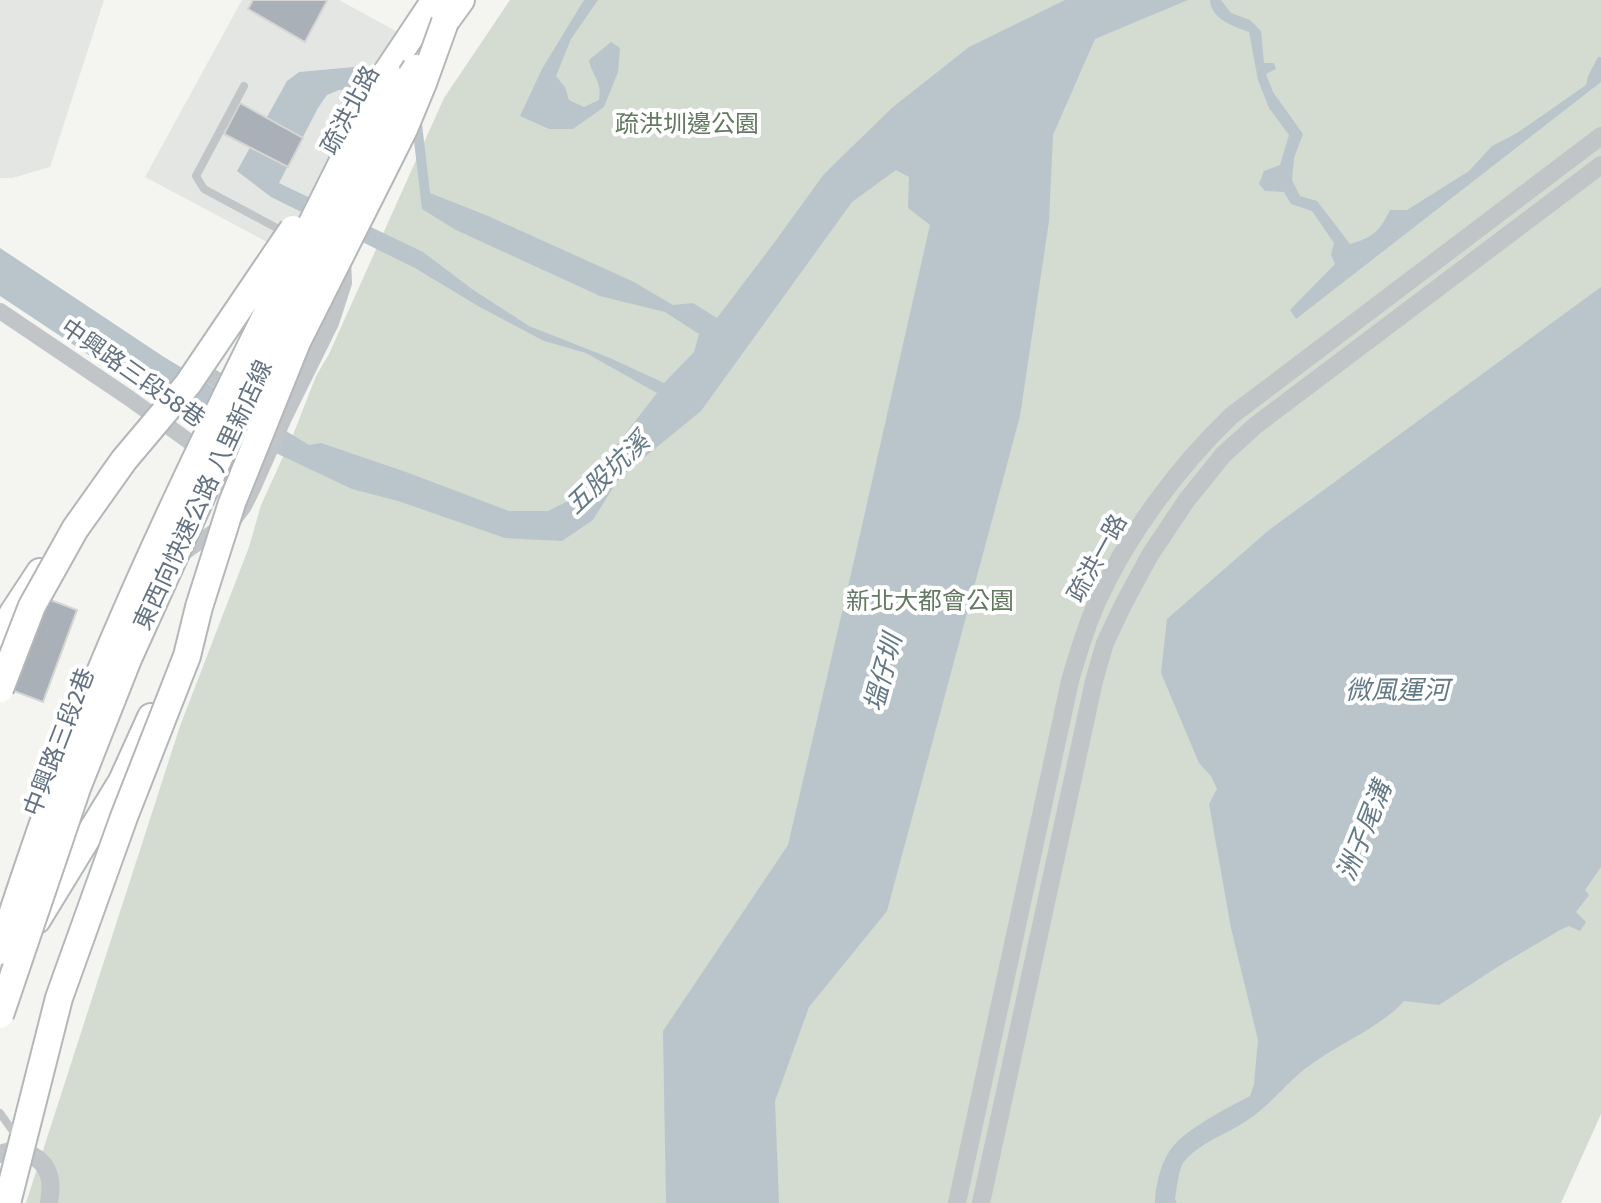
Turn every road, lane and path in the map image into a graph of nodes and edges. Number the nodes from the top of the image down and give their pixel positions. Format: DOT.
graph roads {
  1 [pos="461,0"];
  2 [pos="440,7"];
  3 [pos="387,72"];
  4 [pos="244,86"];
  5 [pos="1601,136"];
  6 [pos="1601,165"];
  7 [pos="336,189"];
  8 [pos="308,244"];
  9 [pos="343,262"];
  10 [pos="283,300"];
  11 [pos="0,311"];
  12 [pos="331,323"];
  13 [pos="194,366"];
  14 [pos="183,503"];
  15 [pos="228,522"];
  16 [pos="75,529"];
  17 [pos="149,577"];
  18 [pos="199,607"];
  19 [pos="0,637"];
  20 [pos="0,689"];
  21 [pos="0,917"];
  22 [pos="0,951"];
  23 [pos="0,978"];
  24 [pos="0,1015"];
  25 [pos="0,1113"];
  26 [pos="0,1154"];
  27 [pos="7,1203"];
  28 [pos="19,1203"];
  29 [pos="49,1203"];
  30 [pos="957,1203"];
  31 [pos="981,1203"];
  1 -- 2 [label="highway, 東西向快速公路 八里新店線"];
  2 -- 3 [label="highway, 東西向快速公路 八里新店線"];
  2 -- 7 [label="street, 疏洪北路"];
  2 -- 18 [label="highway, bridge"];
  2 -- 24 [label="highway, 東西向快速公路 八里新店線, bridge"];
  3 -- 16 [label="highway, bridge"];
  3 -- 22 [label="highway, 東西向快速公路 八里新店線, bridge"];
  4 -- 8 [label="lane"];
  5 -- 30 [label="street, 疏洪一路"];
  6 -- 31 [label="street, 疏洪一路"];
  7 -- 8 [label="street, 疏洪北路"];
  7 -- 9 [label="street"];
  8 -- 9 [label="street"];
  8 -- 10 [label="street, 疏洪北路"];
  9 -- 12 [label="street"];
  10 -- 12 [label="street"];
  10 -- 13 [label="street, 疏洪北路"];
  11 -- 14 [label="street, 中興路三段58巷"];
  12 -- 15 [label="street"];
  14 -- 15 [label="street"];
  14 -- 17 [label="street, 中興路三段58巷"];
  15 -- 17 [label="street"];
  16 -- 19 [label="highway, bridge"];
  16 -- 20 [label="highway, bridge"];
  17 -- 21 [label="street, 中興路三段2巷"];
  18 -- 23 [label="highway, bridge"];
  18 -- 27 [label="highway, bridge"];
  25 -- 28 [label="lane, bridge"];
  26 -- 29 [label="street"];
}
